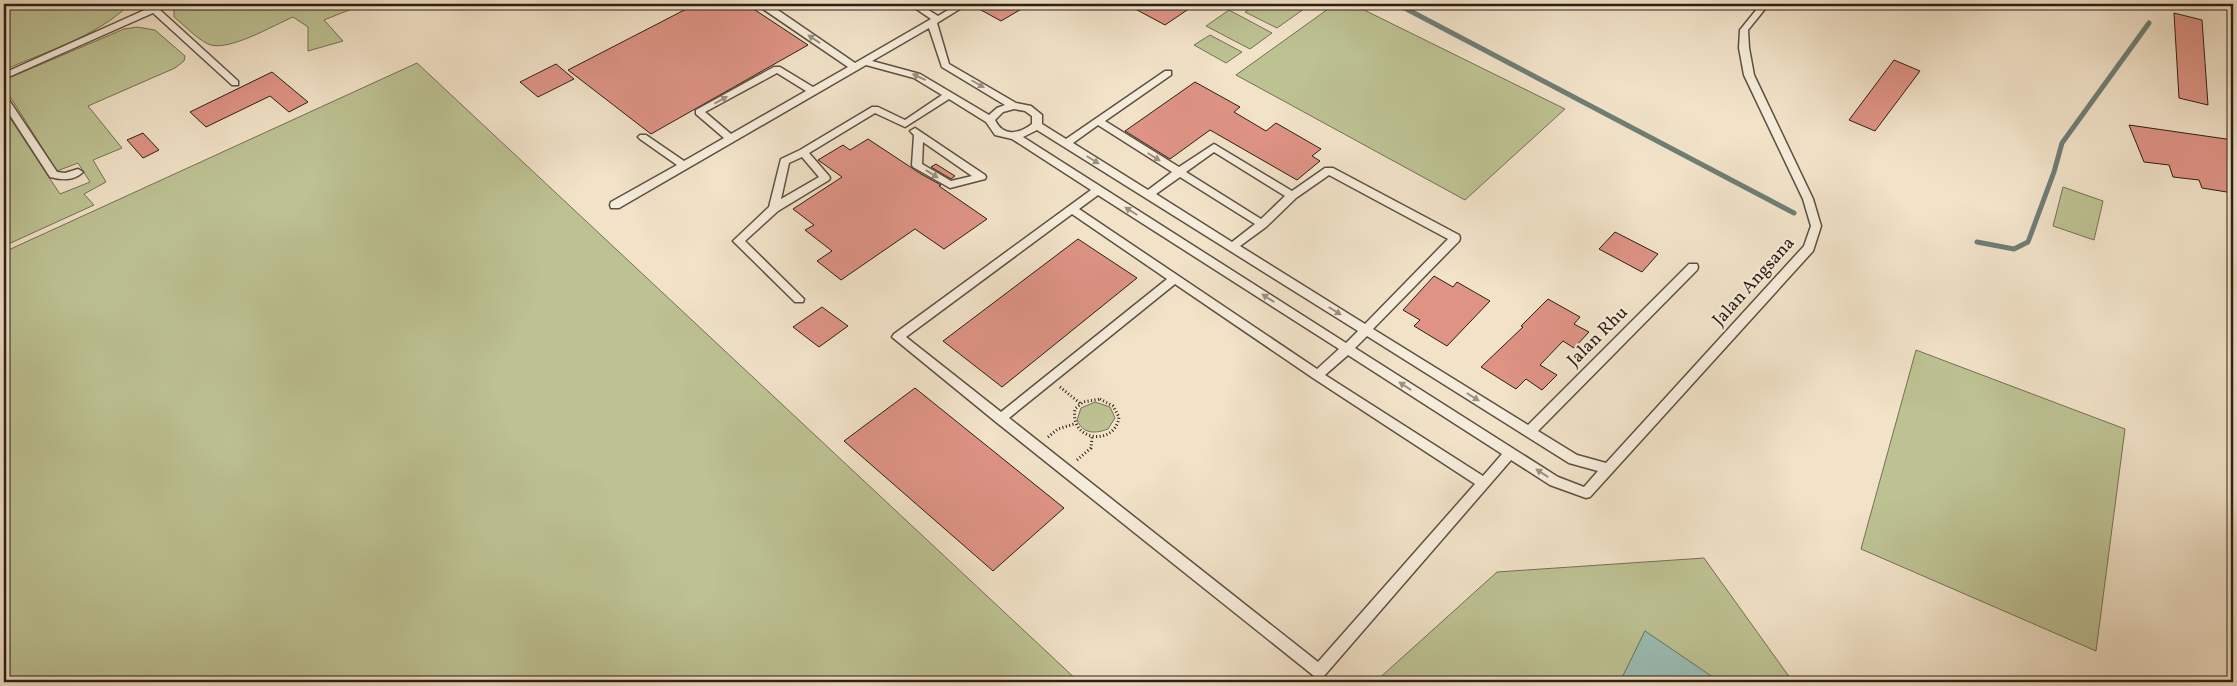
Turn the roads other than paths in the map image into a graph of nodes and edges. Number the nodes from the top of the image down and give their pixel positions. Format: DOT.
graph roads {
  1 [pos="166,4"];
  2 [pos="765,4"];
  3 [pos="913,4"];
  4 [pos="964,4"];
  5 [pos="1765,4"];
  6 [pos="151,6"];
  7 [pos="934,20"];
  8 [pos="864,61"];
  9 [pos="854,66"];
  10 [pos="1168,73"];
  11 [pos="4,76"];
  12 [pos="234,83"];
  13 [pos="812,91"];
  14 [pos="949,95"];
  15 [pos="4,99"];
  16 [pos="1014,106"];
  17 [pos="990,120"];
  18 [pos="1098,121"];
  19 [pos="905,124"];
  20 [pos="1037,125"];
  21 [pos="919,134"];
  22 [pos="1014,136"];
  23 [pos="643,137"];
  24 [pos="730,138"];
  25 [pos="1066,143"];
  26 [pos="803,152"];
  27 [pos="684,165"];
  28 [pos="78,172"];
  29 [pos="1178,172"];
  30 [pos="1098,190"];
  31 [pos="1148,195"];
  32 [pos="1292,196"];
  33 [pos="615,205"];
  34 [pos="774,208"];
  35 [pos="1072,208"];
  36 [pos="1262,224"];
  37 [pos="1232,247"];
  38 [pos="1692,267"];
  39 [pos="1174,278"];
  40 [pos="799,299"];
  41 [pos="1366,330"];
  42 [pos="1347,349"];
  43 [pos="1318,375"];
  44 [pos="1000,419"];
  45 [pos="1529,432"];
  46 [pos="1510,453"];
  47 [pos="1608,469"];
  48 [pos="1484,483"];
  1 -- 6 [label="lane"];
  9 -- 2 [label="lane, one-way"];
  3 -- 7 [label="lane"];
  4 -- 7 [label="lane"];
  5 -- 47 [label="lane, Jalan Angsana"];
  6 -- 11 [label="lane"];
  6 -- 12 [label="lane"];
  7 -- 8 [label="lane"];
  7 -- 16 [label="lane, one-way"];
  8 -- 9 [label="lane"];
  14 -- 8 [label="lane, one-way"];
  9 -- 13 [label="lane"];
  10 -- 18 [label="lane"];
  13 -- 24 [label="lane"];
  24 -- 13 [label="lane, one-way"];
  14 -- 17 [label="lane"];
  14 -- 19 [label="lane"];
  15 -- 28 [label="lane"];
  16 -- 17 [label="lane"];
  16 -- 20 [label="lane"];
  17 -- 22 [label="lane"];
  18 -- 25 [label="lane"];
  18 -- 29 [label="lane, one-way"];
  19 -- 21 [label="lane"];
  19 -- 26 [label="lane"];
  20 -- 22 [label="lane"];
  20 -- 25 [label="lane"];
  21 -- 21 [label="lane, one-way"];
  22 -- 30 [label="lane"];
  23 -- 27 [label="lane"];
  24 -- 27 [label="lane"];
  25 -- 31 [label="lane, one-way"];
  26 -- 34 [label="lane"];
  26 -- 34 [label="lane"];
  27 -- 33 [label="lane"];
  29 -- 31 [label="lane"];
  29 -- 32 [label="lane"];
  29 -- 36 [label="lane"];
  30 -- 35 [label="lane"];
  42 -- 30 [label="lane, one-way"];
  31 -- 37 [label="lane"];
  32 -- 36 [label="lane"];
  32 -- 41 [label="lane"];
  34 -- 40 [label="lane"];
  35 -- 39 [label="lane"];
  35 -- 44 [label="lane"];
  36 -- 37 [label="lane"];
  37 -- 41 [label="lane, one-way"];
  38 -- 45 [label="lane, Jalan Rhu"];
  39 -- 43 [label="lane"];
  39 -- 44 [label="lane"];
  41 -- 42 [label="lane"];
  41 -- 45 [label="lane, one-way"];
  42 -- 43 [label="lane"];
  46 -- 42 [label="lane, one-way"];
  43 -- 48 [label="lane"];
  44 -- 48 [label="lane"];
  45 -- 47 [label="lane"];
  47 -- 46 [label="lane, Jalan Angsana, one-way"];
  46 -- 48 [label="lane"];
}
